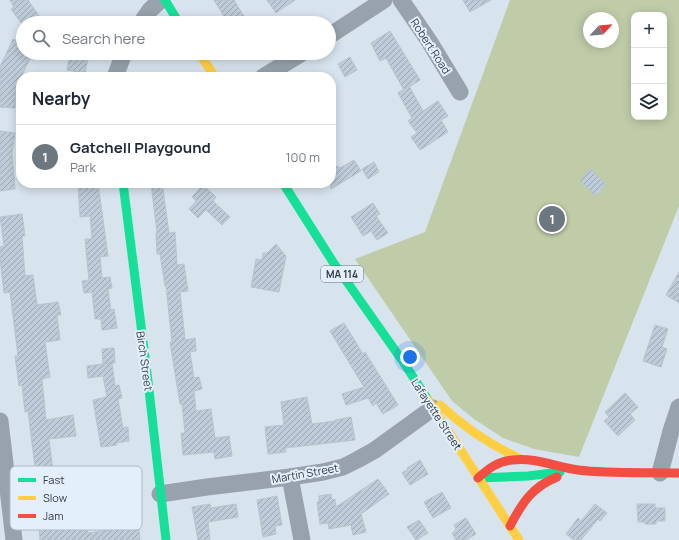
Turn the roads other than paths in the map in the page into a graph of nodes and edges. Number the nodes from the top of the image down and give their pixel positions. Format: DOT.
graph roads {
  1 [pos="160,0"];
  2 [pos="165,0"];
  3 [pos="384,0"];
  4 [pos="401,0"];
  5 [pos="146,16"];
  6 [pos="175,16"];
  7 [pos="336,31"];
  8 [pos="121,60"];
  9 [pos="204,60"];
  10 [pos="291,60"];
  11 [pos="117,72"];
  12 [pos="212,72"];
  13 [pos="271,72"];
  14 [pos="460,92"];
  15 [pos="124,188"];
  16 [pos="286,188"];
  17 [pos="411,374"];
  18 [pos="679,407"];
  19 [pos="432,408"];
  20 [pos="0,421"];
  21 [pos="521,459"];
  22 [pos="578,470"];
  23 [pos="660,473"];
  24 [pos="679,473"];
  25 [pos="290,477"];
  26 [pos="478,478"];
  27 [pos="160,494"];
  28 [pos="10,506"];
  29 [pos="510,526"];
  30 [pos="13,530"];
  31 [pos="14,540"];
  32 [pos="166,540"];
  33 [pos="302,540"];
  34 [pos="519,540"];
  1 -- 5 [label="street"];
  2 -- 6 [label="main road"];
  3 -- 7 [label="street"];
  4 -- 14 [label="street, Robert Road"];
  8 -- 11 [label="street"];
  9 -- 12 [label="main road"];
  10 -- 13 [label="street"];
  15 -- 27 [label="main road, Birch Street"];
  16 -- 17 [label="main road, Lafayette Street / MA 114"];
  17 -- 19 [label="main road, Lafayette Street / MA 114"];
  17 -- 21 [label="main road"];
  18 -- 23 [label="street"];
  19 -- 25 [label="street, Martin Street"];
  19 -- 26 [label="main road, Lafayette Street / MA 114"];
  20 -- 28 [label="street"];
  21 -- 22 [label="main road"];
  21 -- 26 [label="main road"];
  22 -- 23 [label="main road"];
  22 -- 26 [label="main road"];
  22 -- 29 [label="main road"];
  23 -- 24 [label="main road"];
  25 -- 27 [label="street, Martin Street"];
  25 -- 33 [label="street"];
  26 -- 29 [label="main road, Lafayette Street / MA 114"];
  27 -- 32 [label="main road, Birch Street"];
  29 -- 34 [label="main road, Lafayette Street / MA 114"];
  30 -- 31 [label="street"];
}
